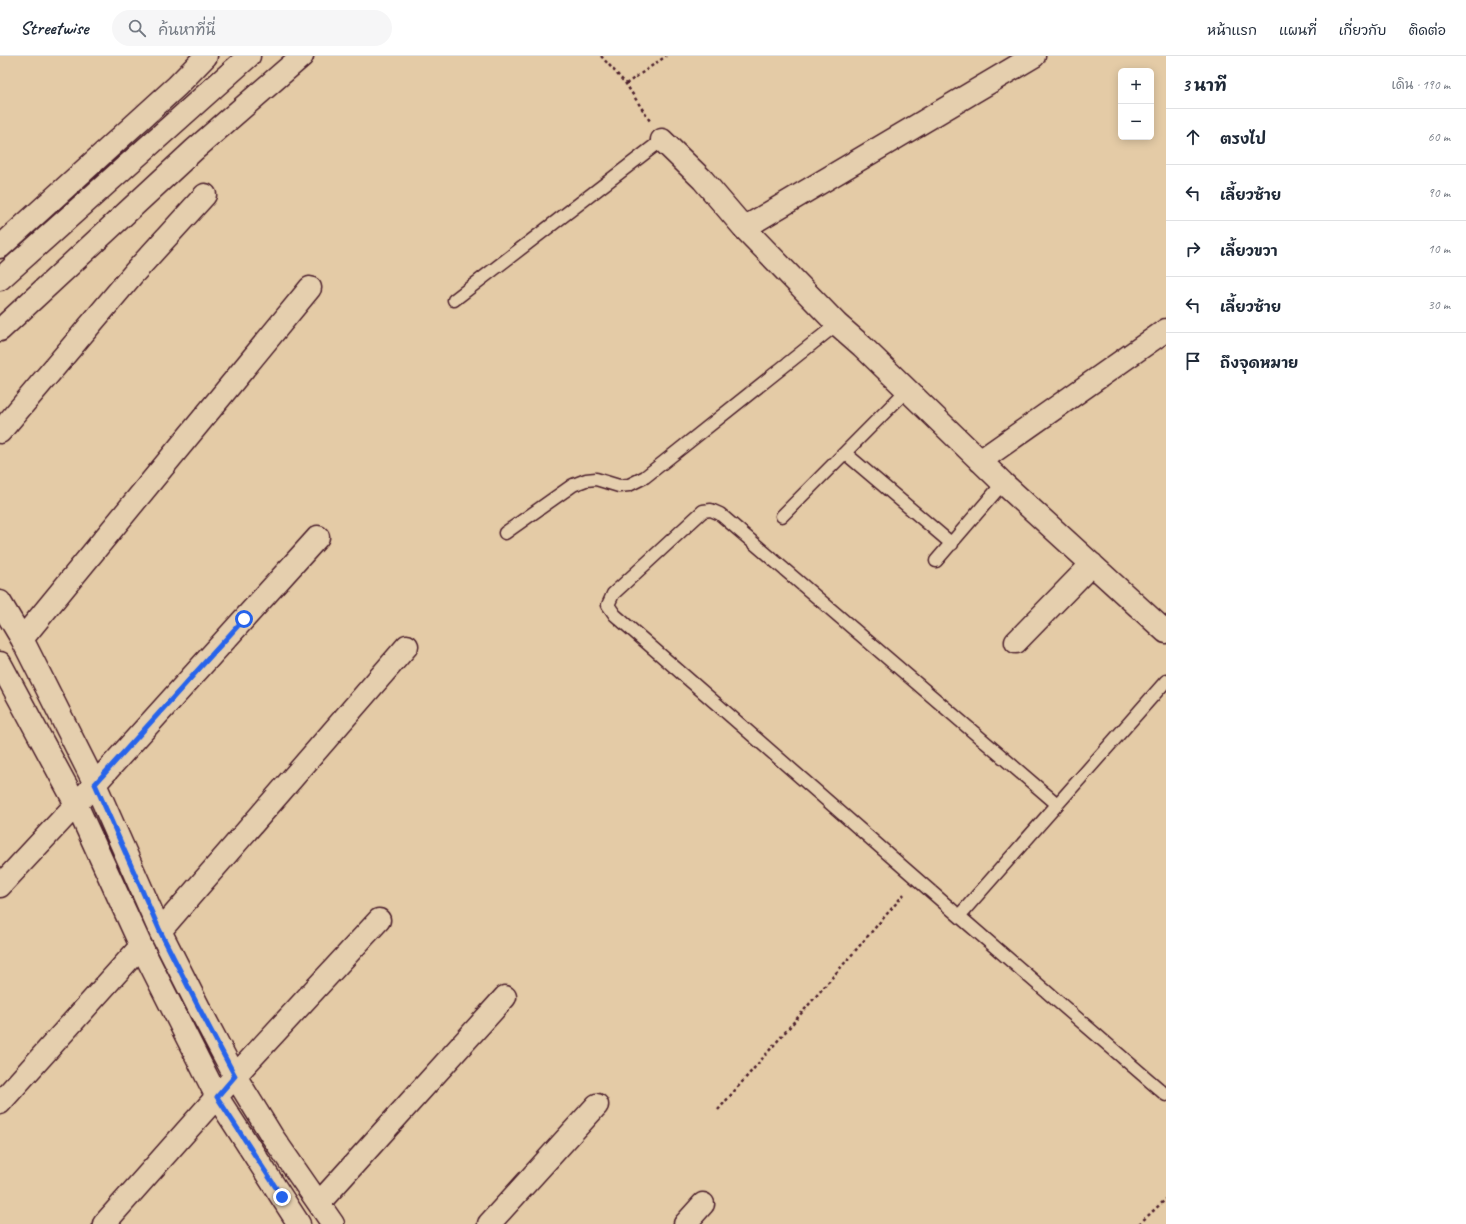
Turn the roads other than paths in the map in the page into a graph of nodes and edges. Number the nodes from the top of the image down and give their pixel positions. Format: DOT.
graph roads {
  1 [pos="206,56"];
  2 [pos="249,56"];
  3 [pos="302,56"];
  4 [pos="1034,56"];
  5 [pos="662,140"];
  6 [pos="205,195"];
  7 [pos="744,228"];
  8 [pos="0,247"];
  9 [pos="0,279"];
  10 [pos="310,288"];
  11 [pos="454,300"];
  12 [pos="837,324"];
  13 [pos="0,330"];
  14 [pos="1166,330"];
  15 [pos="907,390"];
  16 [pos="0,432"];
  17 [pos="845,453"];
  18 [pos="980,461"];
  19 [pos="1003,483"];
  20 [pos="782,516"];
  21 [pos="505,533"];
  22 [pos="318,537"];
  23 [pos="952,544"];
  24 [pos="936,561"];
  25 [pos="1092,564"];
  26 [pos="0,602"];
  27 [pos="1166,632"];
  28 [pos="22,639"];
  29 [pos="1016,642"];
  30 [pos="407,646"];
  31 [pos="1,670"];
  32 [pos="1166,681"];
  33 [pos="95,784"];
  34 [pos="76,804"];
  35 [pos="1057,804"];
  36 [pos="0,886"];
  37 [pos="959,916"];
  38 [pos="378,920"];
  39 [pos="160,931"];
  40 [pos="141,946"];
  41 [pos="505,997"];
  42 [pos="235,1076"];
  43 [pos="1166,1095"];
  44 [pos="217,1097"];
  45 [pos="0,1102"];
  46 [pos="597,1104"];
  47 [pos="319,1203"];
  48 [pos="702,1204"];
  49 [pos="298,1223"];
  50 [pos="104,1224"];
  51 [pos="333,1224"];
  52 [pos="489,1224"];
  53 [pos="685,1224"];
  1 -- 8 [label="street"];
  2 -- 9 [label="street"];
  3 -- 13 [label="street"];
  4 -- 7 [label="street"];
  5 -- 7 [label="street"];
  5 -- 11 [label="lane"];
  6 -- 16 [label="street"];
  7 -- 12 [label="street"];
  10 -- 28 [label="street"];
  12 -- 15 [label="street"];
  12 -- 21 [label="lane"];
  14 -- 18 [label="street"];
  15 -- 17 [label="lane"];
  15 -- 18 [label="street"];
  17 -- 20 [label="lane"];
  17 -- 23 [label="lane"];
  18 -- 19 [label="street"];
  19 -- 23 [label="lane"];
  19 -- 25 [label="street"];
  22 -- 33 [label="street"];
  23 -- 24 [label="lane"];
  25 -- 27 [label="street"];
  25 -- 29 [label="street"];
  26 -- 28 [label="street"];
  28 -- 33 [label="street"];
  30 -- 39 [label="street"];
  31 -- 34 [label="street"];
  32 -- 35 [label="lane"];
  33 -- 34 [label="street"];
  33 -- 39 [label="street"];
  34 -- 36 [label="street"];
  34 -- 40 [label="street"];
  35 -- 37 [label="lane"];
  35 -- 37 [label="lane"];
  37 -- 43 [label="lane"];
  38 -- 42 [label="street"];
  39 -- 42 [label="street"];
  40 -- 44 [label="street"];
  40 -- 45 [label="street"];
  41 -- 47 [label="street"];
  42 -- 44 [label="street"];
  42 -- 47 [label="street"];
  44 -- 49 [label="street"];
  44 -- 50 [label="street"];
  46 -- 52 [label="street"];
  47 -- 51 [label="street"];
  48 -- 53 [label="street"];
}
